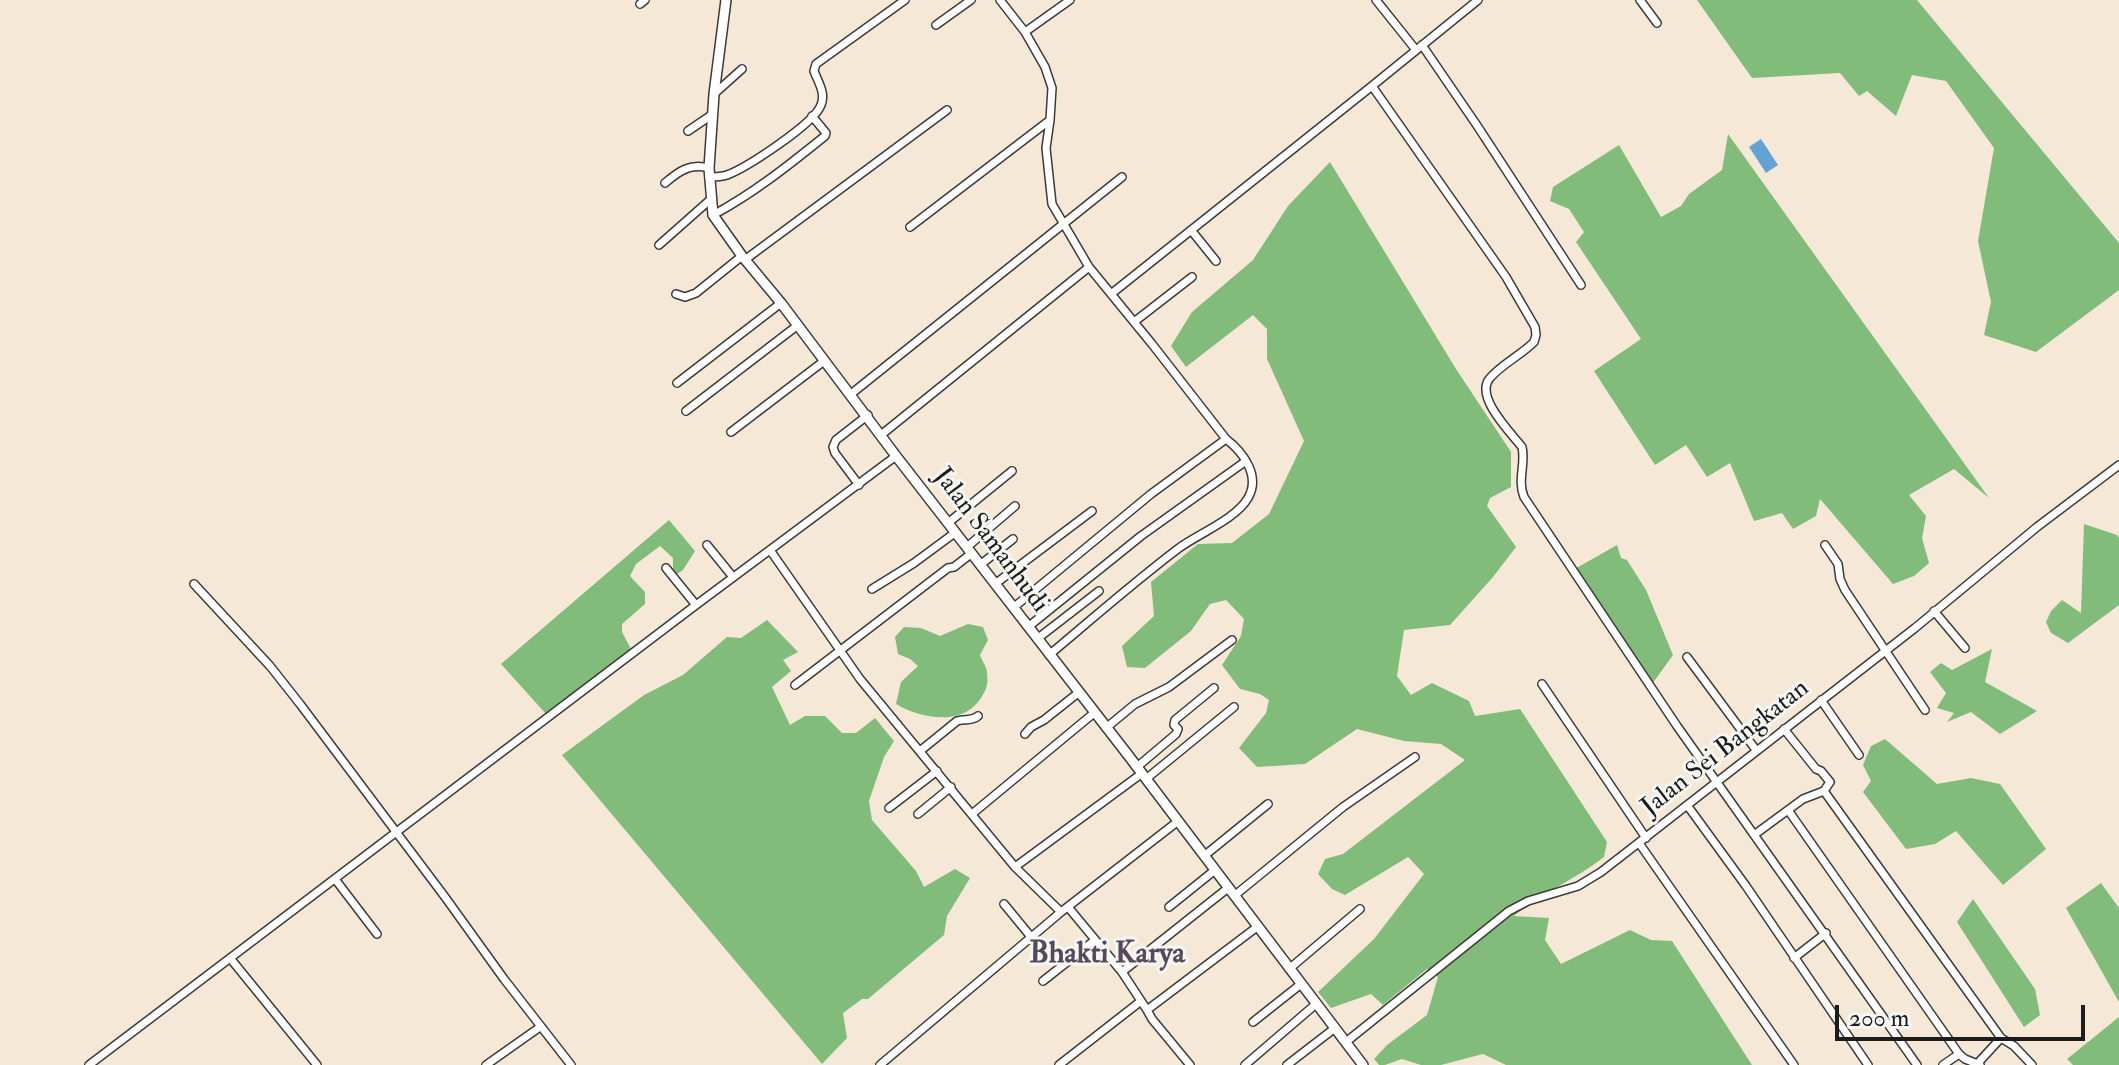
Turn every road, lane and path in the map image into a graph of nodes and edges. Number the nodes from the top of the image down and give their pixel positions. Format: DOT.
graph roads {
  1 [pos="726,0"];
  2 [pos="905,0"];
  3 [pos="971,0"];
  4 [pos="1000,0"];
  5 [pos="1070,0"];
  6 [pos="1376,0"];
  7 [pos="1478,0"];
  8 [pos="1640,0"];
  9 [pos="1657,23"];
  10 [pos="936,25"];
  11 [pos="1025,32"];
  12 [pos="1419,47"];
  13 [pos="742,69"];
  14 [pos="1372,86"];
  15 [pos="714,94"];
  16 [pos="947,110"];
  17 [pos="713,114"];
  18 [pos="812,116"];
  19 [pos="1050,120"];
  20 [pos="688,131"];
  21 [pos="709,173"];
  22 [pos="1122,177"];
  23 [pos="665,183"];
  24 [pos="711,199"];
  25 [pos="713,215"];
  26 [pos="1063,225"];
  27 [pos="910,227"];
  28 [pos="1191,230"];
  29 [pos="659,245"];
  30 [pos="744,258"];
  31 [pos="1216,261"];
  32 [pos="1089,267"];
  33 [pos="1192,277"];
  34 [pos="1581,285"];
  35 [pos="676,294"];
  36 [pos="1111,294"];
  37 [pos="781,303"];
  38 [pos="1134,322"];
  39 [pos="798,325"];
  40 [pos="824,361"];
  41 [pos="677,383"];
  42 [pos="851,394"];
  43 [pos="686,411"];
  44 [pos="868,415"];
  45 [pos="731,432"];
  46 [pos="881,435"];
  47 [pos="1226,439"];
  48 [pos="896,456"];
  49 [pos="1246,461"];
  50 [pos="2119,465"];
  51 [pos="1012,471"];
  52 [pos="859,485"];
  53 [pos="1015,506"];
  54 [pos="1092,511"];
  55 [pos="948,523"];
  56 [pos="956,532"];
  57 [pos="1013,539"];
  58 [pos="707,545"];
  59 [pos="1825,545"];
  60 [pos="770,550"];
  61 [pos="969,550"];
  62 [pos="980,565"];
  63 [pos="666,568"];
  64 [pos="733,577"];
  65 [pos="194,584"];
  66 [pos="995,584"];
  67 [pos="872,589"];
  68 [pos="1099,591"];
  69 [pos="696,605"];
  70 [pos="1013,608"];
  71 [pos="1934,611"];
  72 [pos="1028,627"];
  73 [pos="1037,639"];
  74 [pos="1232,640"];
  75 [pos="1965,648"];
  76 [pos="1885,650"];
  77 [pos="840,651"];
  78 [pos="1049,655"];
  79 [pos="1687,657"];
  80 [pos="1542,684"];
  81 [pos="795,685"];
  82 [pos="1214,688"];
  83 [pos="1078,693"];
  84 [pos="1821,700"];
  85 [pos="1234,707"];
  86 [pos="1925,710"];
  87 [pos="1094,713"];
  88 [pos="978,716"];
  89 [pos="1106,728"];
  90 [pos="1784,729"];
  91 [pos="1025,734"];
  92 [pos="1756,750"];
  93 [pos="920,751"];
  94 [pos="1859,755"];
  95 [pos="1415,757"];
  96 [pos="937,771"];
  97 [pos="1141,773"];
  98 [pos="1716,782"];
  99 [pos="951,787"];
  100 [pos="1824,791"];
  101 [pos="1268,804"];
  102 [pos="1687,805"];
  103 [pos="889,808"];
  104 [pos="1788,810"];
  105 [pos="918,814"];
  106 [pos="972,814"];
  107 [pos="1177,822"];
  108 [pos="396,832"];
  109 [pos="1754,835"];
  110 [pos="1642,841"];
  111 [pos="1204,856"];
  112 [pos="1015,867"];
  113 [pos="1215,870"];
  114 [pos="335,879"];
  115 [pos="1231,892"];
  116 [pos="1004,904"];
  117 [pos="1068,907"];
  118 [pos="1169,907"];
  119 [pos="1360,909"];
  120 [pos="1061,912"];
  121 [pos="1257,927"];
  122 [pos="1826,933"];
  123 [pos="377,934"];
  124 [pos="1032,938"];
  125 [pos="1095,940"];
  126 [pos="230,958"];
  127 [pos="1794,958"];
  128 [pos="1289,969"];
  129 [pos="1122,972"];
  130 [pos="1043,981"];
  131 [pos="1301,984"];
  132 [pos="1141,1001"];
  133 [pos="1316,1004"];
  134 [pos="1147,1010"];
  135 [pos="1253,1022"];
  136 [pos="540,1027"];
  137 [pos="1335,1028"];
  138 [pos="2001,1038"];
  139 [pos="1346,1042"];
  140 [pos="1959,1054"];
  141 [pos="1979,1064"];
  142 [pos="89,1065"];
  143 [pos="317,1065"];
  144 [pos="486,1065"];
  145 [pos="571,1065"];
  146 [pos="880,1065"];
  147 [pos="1059,1065"];
  148 [pos="1190,1065"];
  149 [pos="1245,1065"];
  150 [pos="1287,1065"];
  151 [pos="1363,1065"];
  152 [pos="1794,1065"];
  153 [pos="1868,1065"];
  154 [pos="1917,1065"];
  155 [pos="1943,1065"];
  156 [pos="2032,1065"];
  1 -- 15 [label="street, Jalan Samanhudi"];
  2 -- 18 [label="street"];
  3 -- 10 [label="street"];
  4 -- 11 [label="street"];
  5 -- 11 [label="street"];
  6 -- 12 [label="street"];
  7 -- 12 [label="street"];
  8 -- 9 [label="street"];
  11 -- 19 [label="street"];
  12 -- 14 [label="street"];
  12 -- 34 [label="street"];
  13 -- 15 [label="street"];
  14 -- 28 [label="street"];
  14 -- 98 [label="street"];
  15 -- 17 [label="street, Jalan Samanhudi"];
  16 -- 30 [label="street"];
  17 -- 20 [label="street"];
  17 -- 21 [label="street, Jalan Samanhudi"];
  18 -- 21 [label="street"];
  18 -- 25 [label="street"];
  19 -- 26 [label="street"];
  19 -- 27 [label="street"];
  21 -- 23 [label="street"];
  21 -- 24 [label="street, Jalan Samanhudi"];
  22 -- 26 [label="street"];
  24 -- 25 [label="street, Jalan Samanhudi"];
  24 -- 29 [label="street"];
  25 -- 30 [label="street, Jalan Samanhudi"];
  26 -- 32 [label="street"];
  26 -- 42 [label="street"];
  28 -- 31 [label="street"];
  28 -- 36 [label="street"];
  30 -- 35 [label="street"];
  30 -- 37 [label="street, Jalan Samanhudi"];
  32 -- 36 [label="street"];
  32 -- 46 [label="street"];
  33 -- 38 [label="street"];
  36 -- 38 [label="street"];
  37 -- 39 [label="street, Jalan Samanhudi"];
  37 -- 41 [label="street"];
  38 -- 47 [label="street"];
  39 -- 40 [label="street, Jalan Samanhudi"];
  39 -- 43 [label="street"];
  40 -- 42 [label="street, Jalan Samanhudi"];
  40 -- 45 [label="street"];
  42 -- 44 [label="street, Jalan Samanhudi"];
  44 -- 46 [label="street, Jalan Samanhudi"];
  44 -- 52 [label="street"];
  46 -- 48 [label="street, Jalan Samanhudi"];
  47 -- 49 [label="street"];
  47 -- 70 [label="street"];
  48 -- 52 [label="street"];
  48 -- 55 [label="street, Jalan Samanhudi"];
  49 -- 72 [label="street"];
  49 -- 78 [label="street"];
  50 -- 71 [label="street, Jalan Sei Bangkatan"];
  51 -- 55 [label="street"];
  52 -- 60 [label="street"];
  53 -- 61 [label="street"];
  54 -- 66 [label="street"];
  55 -- 56 [label="street, Jalan Samanhudi"];
  56 -- 61 [label="street, Jalan Samanhudi"];
  56 -- 67 [label="street"];
  57 -- 62 [label="street"];
  58 -- 64 [label="street"];
  59 -- 76 [label="street"];
  60 -- 64 [label="street"];
  60 -- 77 [label="street"];
  61 -- 62 [label="street, Jalan Samanhudi"];
  61 -- 77 [label="street"];
  62 -- 66 [label="street, Jalan Samanhudi"];
  63 -- 69 [label="street"];
  64 -- 69 [label="street"];
  65 -- 108 [label="street"];
  66 -- 70 [label="street, Jalan Samanhudi"];
  68 -- 73 [label="street"];
  69 -- 108 [label="street"];
  70 -- 72 [label="street, Jalan Samanhudi"];
  71 -- 75 [label="street"];
  71 -- 76 [label="street, Jalan Sei Bangkatan"];
  72 -- 73 [label="street, Jalan Samanhudi"];
  73 -- 78 [label="street, Jalan Samanhudi"];
  74 -- 89 [label="street"];
  76 -- 84 [label="street, Jalan Sei Bangkatan"];
  76 -- 86 [label="street"];
  77 -- 81 [label="street"];
  77 -- 93 [label="street"];
  78 -- 83 [label="street, Jalan Samanhudi"];
  79 -- 92 [label="street"];
  80 -- 110 [label="street"];
  82 -- 97 [label="street"];
  83 -- 87 [label="street, Jalan Samanhudi"];
  83 -- 91 [label="street"];
  84 -- 90 [label="street, Jalan Sei Bangkatan"];
  84 -- 94 [label="street"];
  85 -- 97 [label="street"];
  87 -- 89 [label="street, Jalan Samanhudi"];
  87 -- 106 [label="street"];
  88 -- 93 [label="street"];
  89 -- 97 [label="street, Jalan Samanhudi"];
  90 -- 92 [label="street, Jalan Sei Bangkatan"];
  90 -- 100 [label="street"];
  92 -- 98 [label="street, Jalan Sei Bangkatan"];
  93 -- 96 [label="street"];
  95 -- 115 [label="street"];
  96 -- 99 [label="street"];
  96 -- 103 [label="street"];
  97 -- 107 [label="street, Jalan Samanhudi"];
  97 -- 112 [label="street"];
  98 -- 102 [label="street, Jalan Sei Bangkatan"];
  98 -- 109 [label="street"];
  99 -- 105 [label="street"];
  99 -- 106 [label="street"];
  100 -- 104 [label="street"];
  100 -- 138 [label="street"];
  101 -- 111 [label="street"];
  102 -- 110 [label="street, Jalan Sei Bangkatan"];
  102 -- 127 [label="street"];
  104 -- 109 [label="street"];
  104 -- 140 [label="street"];
  106 -- 112 [label="street"];
  107 -- 111 [label="street, Jalan Samanhudi"];
  107 -- 117 [label="street"];
  108 -- 114 [label="street"];
  108 -- 136 [label="street"];
  109 -- 122 [label="street"];
  110 -- 139 [label="street, Jalan Sei Bangkatan"];
  110 -- 152 [label="street"];
  111 -- 113 [label="street, Jalan Samanhudi"];
  112 -- 120 [label="street"];
  113 -- 115 [label="street, Jalan Samanhudi"];
  113 -- 118 [label="street"];
  114 -- 123 [label="street"];
  114 -- 126 [label="street"];
  115 -- 121 [label="street, Jalan Samanhudi"];
  115 -- 129 [label="street"];
  116 -- 124 [label="street"];
  117 -- 120 [label="street"];
  117 -- 125 [label="street"];
  119 -- 128 [label="street"];
  120 -- 124 [label="street"];
  121 -- 128 [label="street, Jalan Samanhudi"];
  121 -- 134 [label="street"];
  122 -- 127 [label="street"];
  122 -- 154 [label="street"];
  124 -- 146 [label="street"];
  125 -- 129 [label="street"];
  125 -- 130 [label="street"];
  126 -- 142 [label="street"];
  126 -- 143 [label="street"];
  127 -- 153 [label="street"];
  128 -- 131 [label="street, Jalan Samanhudi"];
  129 -- 132 [label="street"];
  131 -- 133 [label="street, Jalan Samanhudi"];
  131 -- 135 [label="street"];
  132 -- 134 [label="street"];
  132 -- 147 [label="street"];
  133 -- 137 [label="street, Jalan Samanhudi"];
  133 -- 149 [label="street"];
  134 -- 148 [label="street"];
  136 -- 144 [label="street"];
  136 -- 145 [label="street"];
  137 -- 139 [label="street, Jalan Samanhudi"];
  137 -- 150 [label="street"];
  138 -- 141 [label="street"];
  138 -- 156 [label="street"];
  139 -- 151 [label="street, Jalan Samanhudi"];
  140 -- 141 [label="street"];
  140 -- 155 [label="street"];
}
